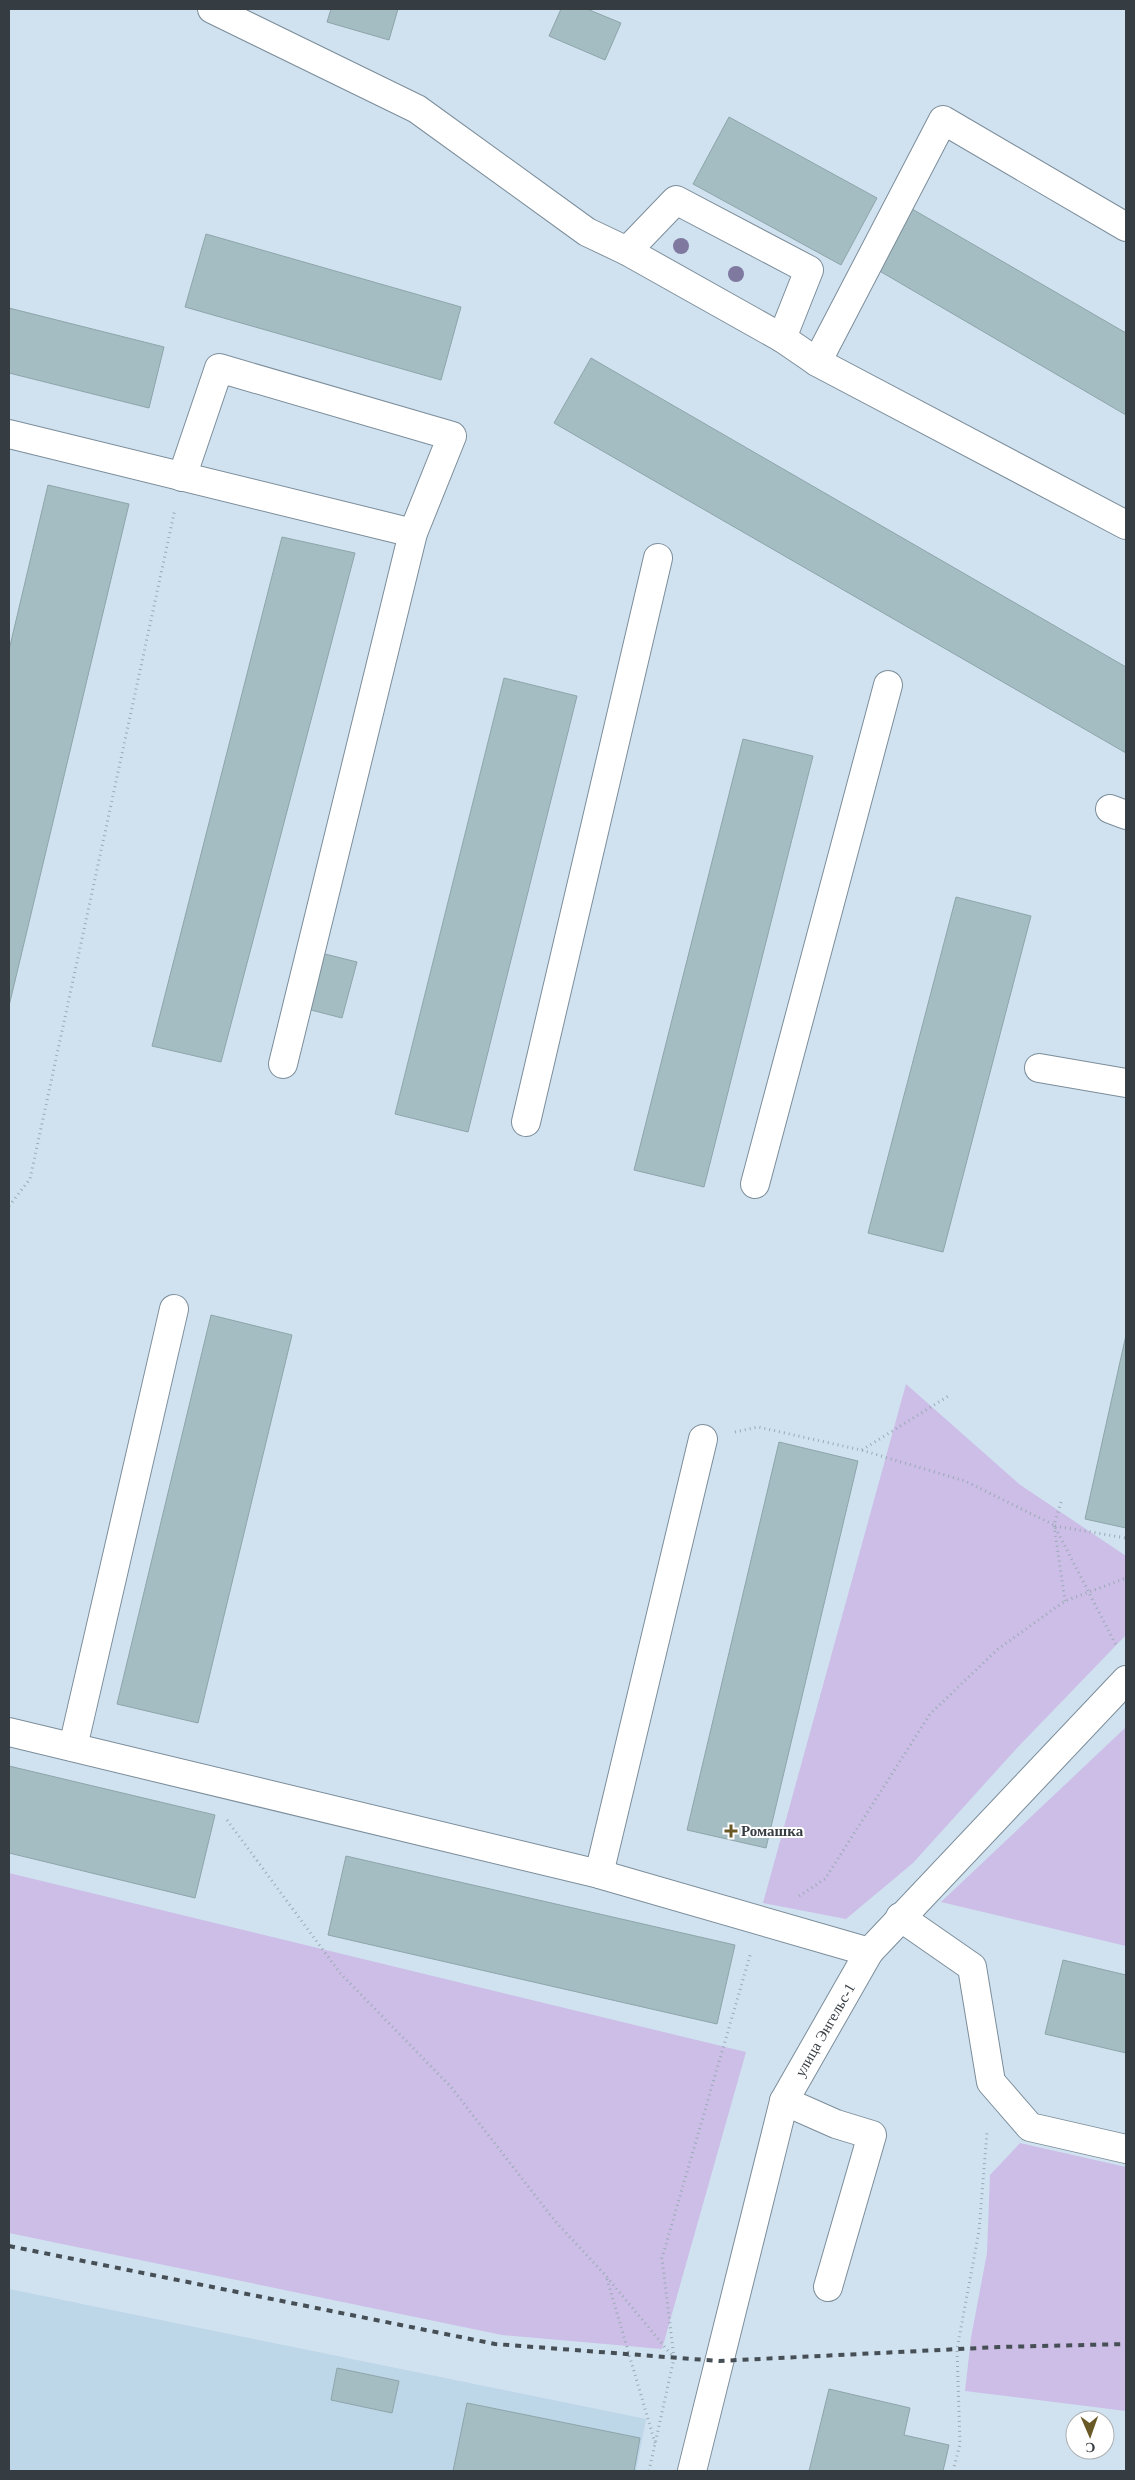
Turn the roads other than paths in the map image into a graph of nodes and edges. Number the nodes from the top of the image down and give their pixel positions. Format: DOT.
graph roads {
  1 [pos="212,9"];
  2 [pos="1126,226"];
  3 [pos="627,251"];
  4 [pos="782,338"];
  5 [pos="817,362"];
  6 [pos="9,434"];
  7 [pos="182,477"];
  8 [pos="1126,525"];
  9 [pos="413,533"];
  10 [pos="658,558"];
  11 [pos="888,685"];
  12 [pos="283,1064"];
  13 [pos="1039,1068"];
  14 [pos="1126,1083"];
  15 [pos="526,1122"];
  16 [pos="755,1184"];
  17 [pos="174,1308"];
  18 [pos="703,1439"];
  19 [pos="1124,1668"];
  20 [pos="9,1732"];
  21 [pos="73,1747"];
  22 [pos="599,1874"];
  23 [pos="900,1917"];
  24 [pos="869,1952"];
  25 [pos="784,2101"];
  26 [pos="1126,2149"];
  27 [pos="828,2287"];
  28 [pos="692,2471"];
  1 -- 3 [label="street"];
  2 -- 5 [label="street"];
  3 -- 4 [label="street"];
  3 -- 4 [label="street"];
  4 -- 5 [label="street"];
  5 -- 8 [label="street"];
  6 -- 7 [label="street"];
  7 -- 9 [label="street"];
  7 -- 9 [label="street"];
  9 -- 12 [label="street"];
  10 -- 15 [label="street"];
  11 -- 16 [label="street"];
  13 -- 14 [label="street"];
  17 -- 21 [label="street"];
  18 -- 22 [label="street"];
  19 -- 23 [label="street, улица Энгельс-1"];
  20 -- 21 [label="street"];
  21 -- 22 [label="street"];
  22 -- 24 [label="street"];
  23 -- 24 [label="street, улица Энгельс-1"];
  23 -- 26 [label="street"];
  24 -- 25 [label="street, улица Энгельс-1"];
  25 -- 27 [label="street"];
  25 -- 28 [label="street, улица Энгельс-1"];
}
